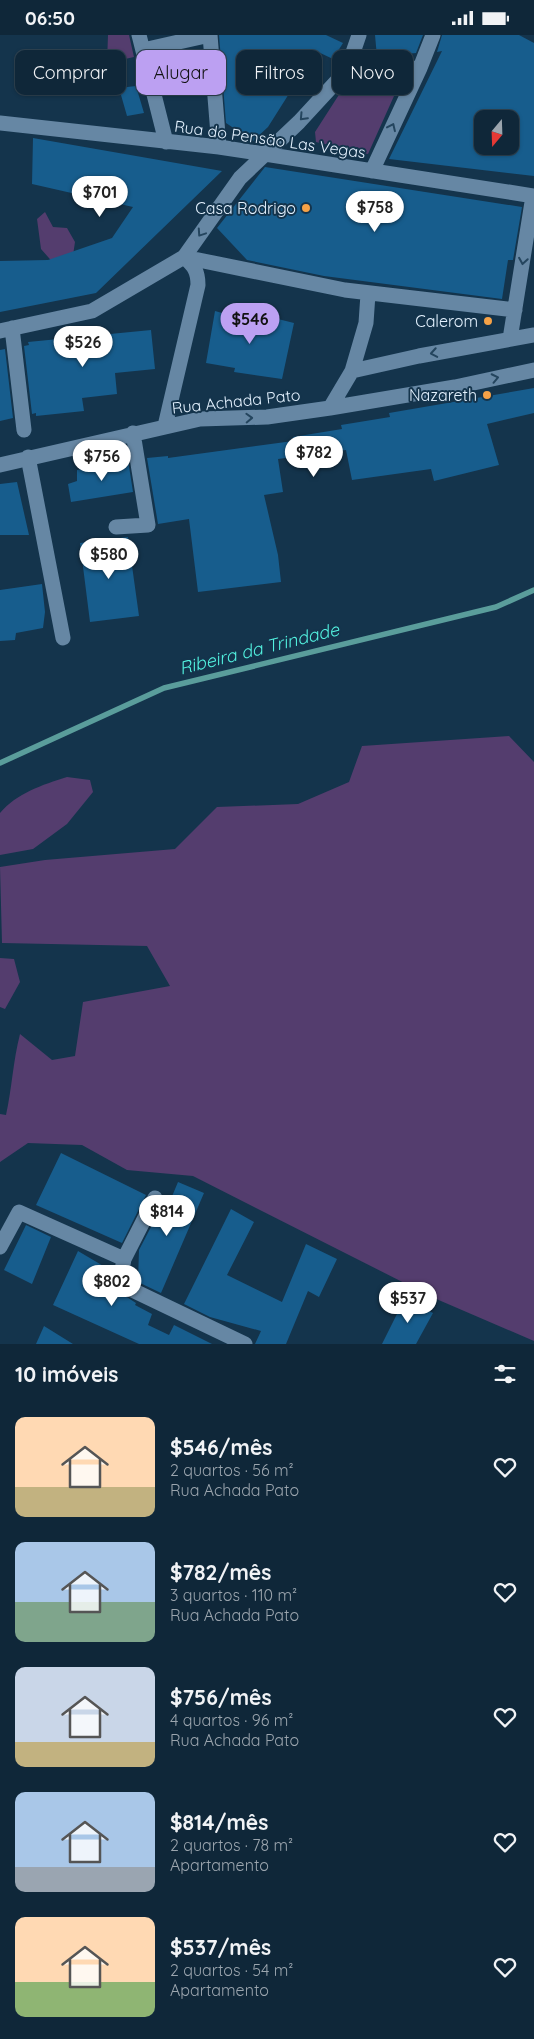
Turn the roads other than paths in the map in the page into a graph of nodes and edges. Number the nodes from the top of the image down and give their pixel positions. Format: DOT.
graph roads {
  1 [pos="210,35"];
  2 [pos="359,35"];
  3 [pos="433,35"];
  4 [pos="141,42"];
  5 [pos="354,50"];
  6 [pos="413,68"];
  7 [pos="420,68"];
  8 [pos="332,86"];
  9 [pos="0,123"];
  10 [pos="166,141"];
  11 [pos="219,147"];
  12 [pos="264,155"];
  13 [pos="372,171"];
  14 [pos="534,196"];
  15 [pos="184,257"];
  16 [pos="368,294"];
  17 [pos="515,310"];
  18 [pos="6,329"];
  19 [pos="534,335"];
  20 [pos="510,339"];
  21 [pos="534,370"];
  22 [pos="352,371"];
  23 [pos="330,408"];
  24 [pos="165,426"];
  25 [pos="24,430"];
  26 [pos="133,433"];
  27 [pos="28,457"];
  28 [pos="0,465"];
  29 [pos="116,527"];
  30 [pos="63,638"];
  31 [pos="155,1198"];
  32 [pos="0,1247"];
  33 [pos="124,1259"];
  34 [pos="245,1344"];
  1 -- 4 [label="street"];
  1 -- 11 [label="street"];
  2 -- 5 [label="street"];
  3 -- 7 [label="street"];
  4 -- 10 [label="street"];
  6 -- 7 [label="street"];
  13 -- 7 [label="street, one-way"];
  8 -- 12 [label="street, one-way"];
  9 -- 10 [label="street, Rua do Pensão Las Vegas"];
  10 -- 11 [label="street, Rua do Pensão Las Vegas"];
  11 -- 12 [label="street, Rua do Pensão Las Vegas"];
  12 -- 13 [label="street, Rua do Pensão Las Vegas"];
  12 -- 15 [label="street, one-way"];
  13 -- 14 [label="street, Rua do Pensão Las Vegas"];
  14 -- 17 [label="street, one-way"];
  15 -- 16 [label="street"];
  15 -- 18 [label="street"];
  15 -- 24 [label="street"];
  16 -- 17 [label="street"];
  16 -- 22 [label="street"];
  17 -- 20 [label="street"];
  18 -- 25 [label="street"];
  19 -- 20 [label="street"];
  20 -- 22 [label="street, one-way"];
  23 -- 21 [label="street, Rua Achada Pato, one-way"];
  22 -- 23 [label="street"];
  24 -- 23 [label="street, Rua Achada Pato, one-way"];
  24 -- 26 [label="street, Rua Achada Pato"];
  26 -- 27 [label="street, Rua Achada Pato"];
  26 -- 29 [label="street"];
  27 -- 28 [label="street, Rua Achada Pato"];
  27 -- 30 [label="street"];
  31 -- 33 [label="street"];
  32 -- 33 [label="street"];
  33 -- 34 [label="street"];
}
